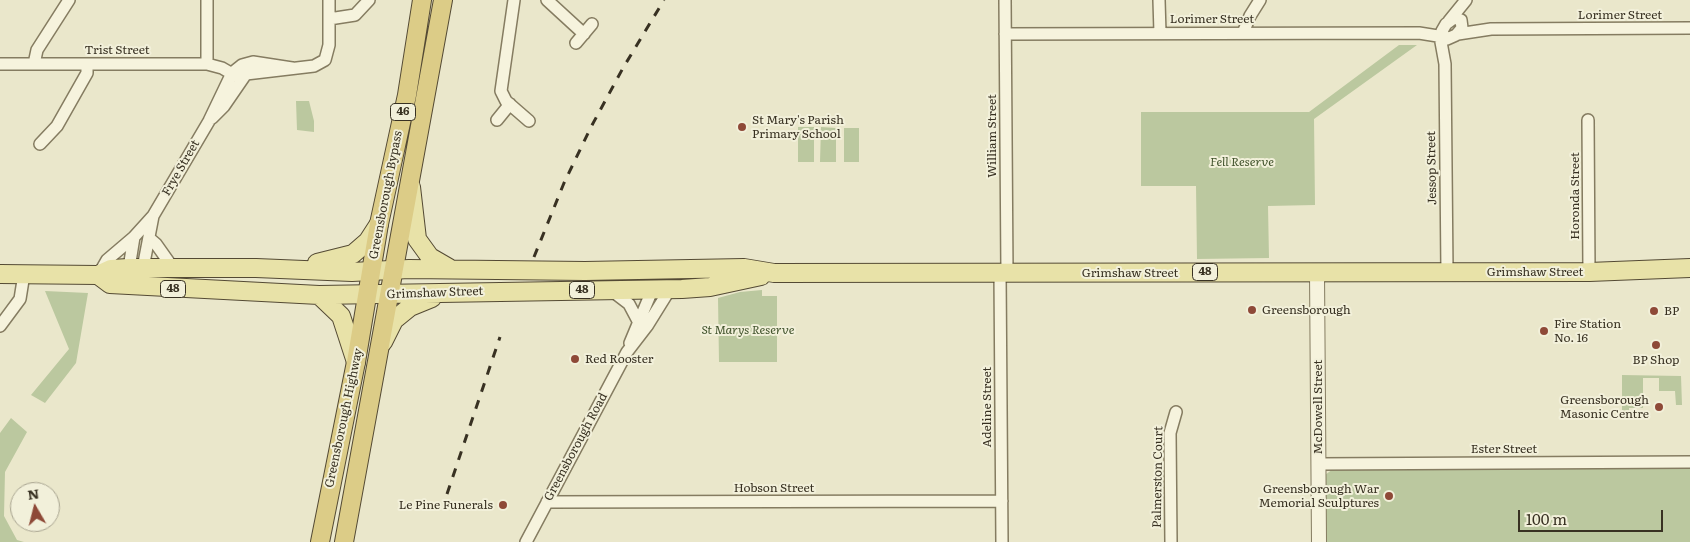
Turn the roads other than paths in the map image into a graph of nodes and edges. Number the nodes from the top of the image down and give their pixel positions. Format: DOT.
graph roads {
  1 [pos="69,0"];
  2 [pos="207,0"];
  3 [pos="329,0"];
  4 [pos="365,0"];
  5 [pos="369,0"];
  6 [pos="422,0"];
  7 [pos="444,0"];
  8 [pos="514,0"];
  9 [pos="547,0"];
  10 [pos="1005,0"];
  11 [pos="1159,0"];
  12 [pos="1260,0"];
  13 [pos="1468,0"];
  14 [pos="329,16"];
  15 [pos="592,24"];
  16 [pos="1690,28"];
  17 [pos="1450,30"];
  18 [pos="1160,33"];
  19 [pos="1243,33"];
  20 [pos="1005,34"];
  21 [pos="0,64"];
  22 [pos="38,64"];
  23 [pos="87,64"];
  24 [pos="207,64"];
  25 [pos="236,76"];
  26 [pos="510,104"];
  27 [pos="497,120"];
  28 [pos="1588,120"];
  29 [pos="529,121"];
  30 [pos="40,144"];
  31 [pos="411,187"];
  32 [pos="153,216"];
  33 [pos="379,224"];
  34 [pos="134,237"];
  35 [pos="149,238"];
  36 [pos="136,268"];
  37 [pos="173,268"];
  38 [pos="1690,268"];
  39 [pos="287,269"];
  40 [pos="453,269"];
  41 [pos="394,270"];
  42 [pos="669,270"];
  43 [pos="371,271"];
  44 [pos="1317,272"];
  45 [pos="1447,272"];
  46 [pos="1589,272"];
  47 [pos="1636,272"];
  48 [pos="774,273"];
  49 [pos="1004,273"];
  50 [pos="0,274"];
  51 [pos="24,274"];
  52 [pos="98,276"];
  53 [pos="1690,278"];
  54 [pos="136,286"];
  55 [pos="610,289"];
  56 [pos="662,289"];
  57 [pos="449,293"];
  58 [pos="319,295"];
  59 [pos="368,295"];
  60 [pos="390,295"];
  61 [pos="638,320"];
  62 [pos="0,326"];
  63 [pos="380,350"];
  64 [pos="627,352"];
  65 [pos="356,362"];
  66 [pos="1176,412"];
  67 [pos="1690,462"];
  68 [pos="1319,464"];
  69 [pos="1002,501"];
  70 [pos="547,502"];
  71 [pos="320,542"];
  72 [pos="344,542"];
  73 [pos="526,542"];
  74 [pos="1002,542"];
  75 [pos="1171,542"];
  76 [pos="1319,542"];
  1 -- 22 [label="street"];
  2 -- 24 [label="street"];
  3 -- 14 [label="street"];
  4 -- 14 [label="street"];
  5 -- 14 [label="street"];
  6 -- 33 [label="highway, Greensborough Bypass / 46"];
  7 -- 31 [label="highway, Greensborough Bypass / 46"];
  8 -- 26 [label="street"];
  9 -- 15 [label="street"];
  10 -- 20 [label="street, William Street"];
  11 -- 18 [label="street"];
  12 -- 19 [label="street"];
  13 -- 17 [label="street, Jessop Street"];
  14 -- 25 [label="street"];
  16 -- 17 [label="street, Lorimer Street"];
  17 -- 19 [label="street, Lorimer Street"];
  17 -- 45 [label="street, Jessop Street"];
  18 -- 19 [label="street, Lorimer Street"];
  18 -- 20 [label="street, Lorimer Street"];
  20 -- 49 [label="street, William Street"];
  21 -- 22 [label="street, Trist Street"];
  22 -- 23 [label="street, Trist Street"];
  23 -- 24 [label="street, Trist Street"];
  23 -- 30 [label="street"];
  24 -- 25 [label="street, Trist Street"];
  25 -- 32 [label="street, Frye Street"];
  26 -- 27 [label="street"];
  26 -- 29 [label="street"];
  28 -- 46 [label="street, Horonda Street"];
  31 -- 40 [label="main road"];
  31 -- 41 [label="highway, Greensborough Bypass / 46"];
  32 -- 34 [label="street, Frye Street"];
  32 -- 35 [label="street, Frye Street"];
  33 -- 39 [label="main road"];
  33 -- 43 [label="highway, Greensborough Bypass / 46"];
  34 -- 36 [label="street, Frye Street"];
  34 -- 52 [label="street"];
  35 -- 36 [label="street, Frye Street"];
  35 -- 37 [label="street"];
  36 -- 37 [label="main road, Grimshaw Street / 48"];
  36 -- 52 [label="main road, Grimshaw Street / 48"];
  36 -- 54 [label="main road, Frye Street"];
  37 -- 39 [label="main road, Grimshaw Street / 48"];
  38 -- 47 [label="main road, Grimshaw Street / 48"];
  39 -- 43 [label="main road, Grimshaw Street / 48"];
  40 -- 41 [label="main road, Grimshaw Street / 48"];
  40 -- 42 [label="main road, Grimshaw Street / 48"];
  41 -- 43 [label="main road, Grimshaw Street / 48"];
  41 -- 60 [label="highway, 46"];
  42 -- 48 [label="main road, Grimshaw Street / 48"];
  42 -- 56 [label="main road, Greensborough Road"];
  43 -- 59 [label="highway, 46"];
  44 -- 45 [label="main road, Grimshaw Street / 48"];
  44 -- 49 [label="main road, Grimshaw Street / 48"];
  44 -- 68 [label="street, McDowell Street"];
  45 -- 46 [label="main road, Grimshaw Street / 48"];
  46 -- 47 [label="main road, Grimshaw Street / 48"];
  47 -- 53 [label="main road, Grimshaw Street / 48"];
  48 -- 49 [label="main road, Grimshaw Street / 48"];
  48 -- 56 [label="main road, Grimshaw Street / 48"];
  49 -- 69 [label="street, Adeline Street"];
  50 -- 51 [label="main road, Grimshaw Street / 48"];
  51 -- 52 [label="main road, Grimshaw Street / 48"];
  51 -- 62 [label="street"];
  52 -- 54 [label="main road, Grimshaw Street / 48"];
  54 -- 58 [label="main road, Grimshaw Street / 48"];
  55 -- 56 [label="main road, Grimshaw Street / 48"];
  55 -- 57 [label="main road, Grimshaw Street / 48"];
  55 -- 61 [label="street"];
  56 -- 61 [label="street, Greensborough Road"];
  56 -- 64 [label="street, Greensborough Road"];
  57 -- 60 [label="main road, Grimshaw Street / 48"];
  57 -- 63 [label="main road"];
  58 -- 59 [label="main road, Grimshaw Street / 48"];
  58 -- 65 [label="main road"];
  59 -- 60 [label="main road, Grimshaw Street / 48"];
  59 -- 65 [label="highway, Greensborough Highway / 46"];
  60 -- 63 [label="highway, Greensborough Highway / 46"];
  61 -- 64 [label="street, Greensborough Road"];
  63 -- 72 [label="highway, Greensborough Highway / 46"];
  64 -- 70 [label="street, Greensborough Road"];
  65 -- 71 [label="highway, Greensborough Highway / 46"];
  66 -- 75 [label="street, Palmerston Court"];
  67 -- 68 [label="street, Ester Street"];
  68 -- 76 [label="street, McDowell Street"];
  69 -- 70 [label="street, Hobson Street"];
  69 -- 74 [label="street, Adeline Street"];
  70 -- 73 [label="street, Greensborough Road"];
}
